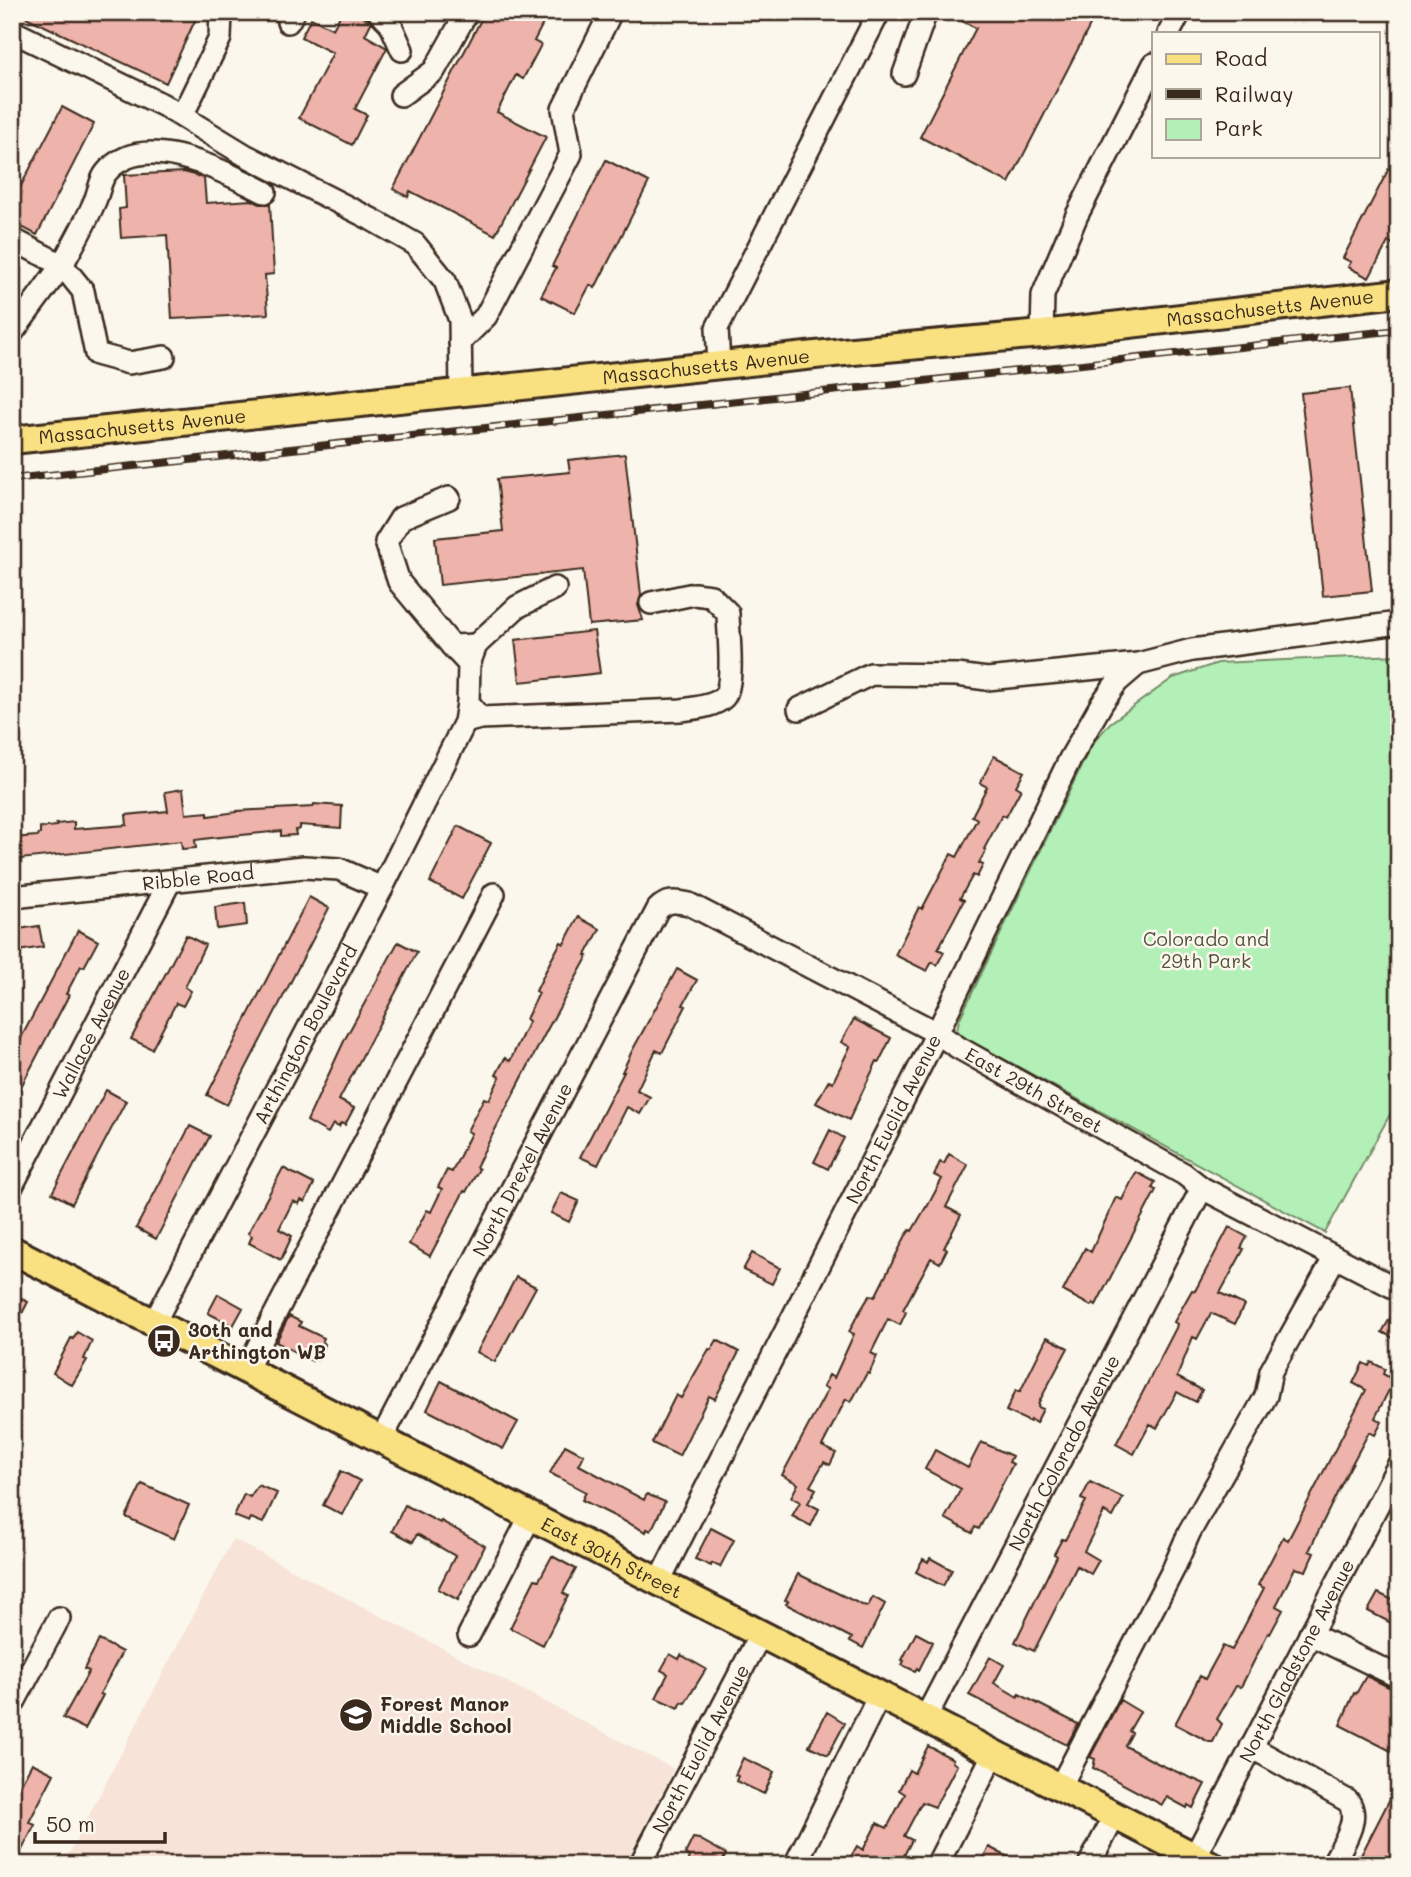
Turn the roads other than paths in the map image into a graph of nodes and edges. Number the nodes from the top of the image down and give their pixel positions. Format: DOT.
graph roads {
  1 [pos="221,12"];
  2 [pos="379,12"];
  3 [pos="611,12"];
  4 [pos="879,12"];
  5 [pos="926,12"];
  6 [pos="1180,12"];
  7 [pos="466,13"];
  8 [pos="12,31"];
  9 [pos="1170,32"];
  10 [pos="402,50"];
  11 [pos="1152,68"];
  12 [pos="904,74"];
  13 [pos="401,95"];
  14 [pos="182,116"];
  15 [pos="265,192"];
  16 [pos="12,239"];
  17 [pos="62,265"];
  18 [pos="1399,293"];
  19 [pos="12,333"];
  20 [pos="1042,334"];
  21 [pos="460,342"];
  22 [pos="164,357"];
  23 [pos="719,365"];
  24 [pos="461,393"];
  25 [pos="12,440"];
  26 [pos="449,498"];
  27 [pos="555,588"];
  28 [pos="651,603"];
  29 [pos="1399,623"];
  30 [pos="473,654"];
  31 [pos="1138,664"];
  32 [pos="799,709"];
  33 [pos="471,715"];
  34 [pos="170,881"];
  35 [pos="382,888"];
  36 [pos="494,894"];
  37 [pos="12,897"];
  38 [pos="664,903"];
  39 [pos="937,1033"];
  40 [pos="12,1186"];
  41 [pos="1202,1188"];
  42 [pos="12,1250"];
  43 [pos="1335,1257"];
  44 [pos="1399,1290"];
  45 [pos="154,1323"];
  46 [pos="246,1370"];
  47 [pos="382,1438"];
  48 [pos="1399,1464"];
  49 [pos="531,1515"];
  50 [pos="659,1581"];
  51 [pos="59,1618"];
  52 [pos="761,1633"];
  53 [pos="1310,1634"];
  54 [pos="470,1635"];
  55 [pos="1399,1677"];
  56 [pos="880,1694"];
  57 [pos="12,1706"];
  58 [pos="926,1717"];
  59 [pos="1251,1747"];
  60 [pos="994,1753"];
  61 [pos="1060,1787"];
  62 [pos="1115,1815"];
  63 [pos="1203,1861"];
  64 [pos="640,1865"];
  65 [pos="795,1865"];
  66 [pos="937,1865"];
  67 [pos="1090,1865"];
  68 [pos="1332,1865"];
  1 -- 14 [label="street"];
  2 -- 10 [label="street"];
  3 -- 21 [label="street"];
  4 -- 23 [label="street"];
  5 -- 12 [label="street"];
  6 -- 9 [label="street"];
  7 -- 13 [label="street"];
  8 -- 14 [label="street"];
  11 -- 20 [label="street"];
  14 -- 21 [label="street"];
  15 -- 17 [label="street"];
  16 -- 17 [label="street"];
  17 -- 19 [label="street"];
  17 -- 22 [label="street"];
  18 -- 20 [label="main road, Massachusetts Avenue"];
  20 -- 23 [label="main road, Massachusetts Avenue"];
  21 -- 24 [label="street"];
  23 -- 24 [label="main road, Massachusetts Avenue"];
  24 -- 25 [label="main road, Massachusetts Avenue"];
  26 -- 30 [label="street"];
  27 -- 30 [label="street"];
  28 -- 33 [label="street"];
  29 -- 31 [label="street"];
  30 -- 33 [label="street"];
  31 -- 32 [label="street"];
  31 -- 39 [label="street, North Euclid Avenue"];
  33 -- 35 [label="street, Arthington Boulevard"];
  34 -- 35 [label="street, Ribble Road"];
  34 -- 37 [label="street, Ribble Road"];
  34 -- 40 [label="street, Wallace Avenue"];
  35 -- 45 [label="street, Arthington Boulevard"];
  36 -- 46 [label="street"];
  38 -- 39 [label="street, East 29th Street"];
  38 -- 47 [label="street, North Drexel Avenue"];
  39 -- 41 [label="street, East 29th Street"];
  39 -- 50 [label="street, North Euclid Avenue"];
  41 -- 43 [label="street, East 29th Street"];
  41 -- 58 [label="street, North Colorado Avenue"];
  42 -- 45 [label="main road, East 30th Street"];
  43 -- 44 [label="street, East 29th Street"];
  43 -- 61 [label="street"];
  45 -- 46 [label="main road, East 30th Street"];
  46 -- 47 [label="main road, East 30th Street"];
  47 -- 49 [label="main road, East 30th Street"];
  48 -- 53 [label="street, North Gladstone Avenue"];
  49 -- 50 [label="main road, East 30th Street"];
  49 -- 54 [label="street"];
  50 -- 52 [label="main road, East 30th Street"];
  51 -- 57 [label="street"];
  52 -- 56 [label="main road, East 30th Street"];
  52 -- 64 [label="street, North Euclid Avenue"];
  53 -- 55 [label="street"];
  53 -- 59 [label="street, North Gladstone Avenue"];
  56 -- 58 [label="main road, East 30th Street"];
  56 -- 65 [label="street"];
  58 -- 60 [label="main road, East 30th Street"];
  59 -- 63 [label="street, North Gladstone Avenue"];
  59 -- 68 [label="street"];
  60 -- 61 [label="main road, East 30th Street"];
  60 -- 66 [label="street"];
  61 -- 62 [label="main road, East 30th Street"];
  62 -- 63 [label="main road, East 30th Street"];
  62 -- 67 [label="street"];
}
